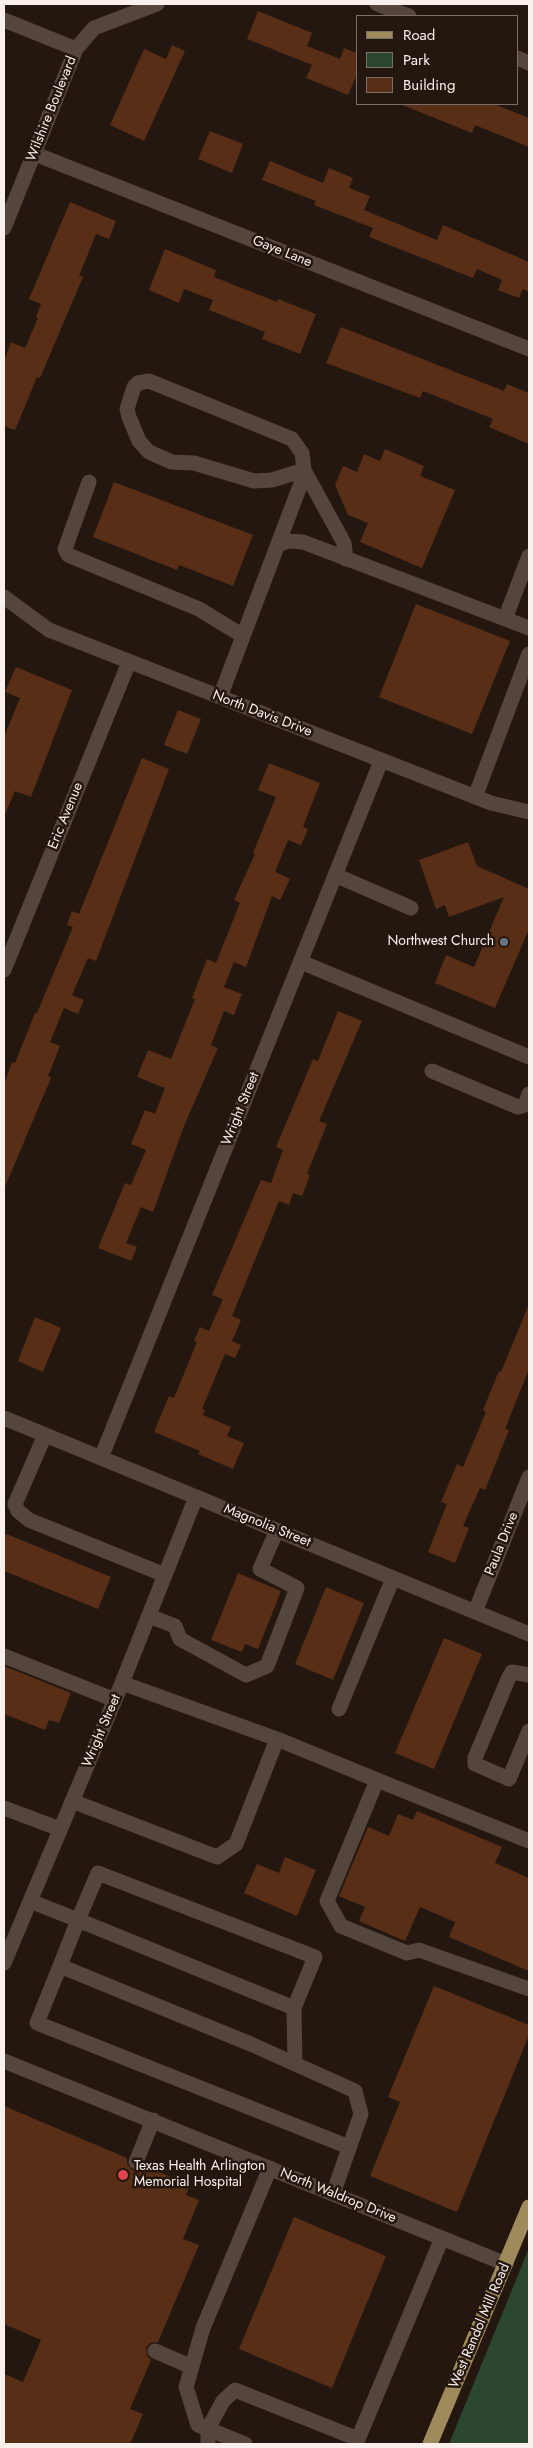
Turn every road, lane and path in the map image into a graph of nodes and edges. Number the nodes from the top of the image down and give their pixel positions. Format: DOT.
graph roads {
  1 [pos="157,4"];
  2 [pos="377,4"];
  3 [pos="406,15"];
  4 [pos="4,20"];
  5 [pos="76,49"];
  6 [pos="35,154"];
  7 [pos="4,228"];
  8 [pos="529,349"];
  9 [pos="304,470"];
  10 [pos="89,482"];
  11 [pos="278,546"];
  12 [pos="529,556"];
  13 [pos="346,559"];
  14 [pos="4,597"];
  15 [pos="505,619"];
  16 [pos="529,628"];
  17 [pos="243,636"];
  18 [pos="529,654"];
  19 [pos="129,662"];
  20 [pos="220,697"];
  21 [pos="381,761"];
  22 [pos="475,797"];
  23 [pos="528,808"];
  24 [pos="336,875"];
  25 [pos="411,908"];
  26 [pos="301,962"];
  27 [pos="4,970"];
  28 [pos="529,1057"];
  29 [pos="432,1071"];
  30 [pos="529,1094"];
  31 [pos="4,1418"];
  32 [pos="45,1435"];
  33 [pos="100,1458"];
  34 [pos="529,1476"];
  35 [pos="196,1497"];
  36 [pos="277,1530"];
  37 [pos="165,1575"];
  38 [pos="393,1578"];
  39 [pos="476,1612"];
  40 [pos="148,1616"];
  41 [pos="529,1634"];
  42 [pos="4,1656"];
  43 [pos="529,1675"];
  44 [pos="122,1683"];
  45 [pos="115,1700"];
  46 [pos="339,1709"];
  47 [pos="529,1731"];
  48 [pos="277,1739"];
  49 [pos="377,1780"];
  50 [pos="72,1801"];
  51 [pos="4,1808"];
  52 [pos="60,1829"];
  53 [pos="529,1841"];
  54 [pos="30,1901"];
  55 [pos="78,1920"];
  56 [pos="4,1961"];
  57 [pos="60,1966"];
  58 [pos="529,1989"];
  59 [pos="294,2008"];
  60 [pos="4,2061"];
  61 [pos="295,2064"];
  62 [pos="153,2120"];
  63 [pos="349,2147"];
  64 [pos="136,2162"];
  65 [pos="270,2168"];
  66 [pos="333,2194"];
  67 [pos="529,2207"];
  68 [pos="525,2230"];
  69 [pos="442,2238"];
  70 [pos="506,2264"];
  71 [pos="155,2351"];
  72 [pos="192,2367"];
  73 [pos="208,2437"];
  74 [pos="358,2442"];
  75 [pos="245,2444"];
  76 [pos="430,2444"];
  1 -- 5 [label="street, Wilshire Boulevard"];
  2 -- 3 [label="street"];
  4 -- 5 [label="street"];
  5 -- 6 [label="street, Wilshire Boulevard"];
  6 -- 7 [label="street, Wilshire Boulevard"];
  6 -- 8 [label="street, Gaye Lane"];
  9 -- 9 [label="street"];
  9 -- 11 [label="street"];
  9 -- 13 [label="street"];
  10 -- 17 [label="street"];
  11 -- 13 [label="street"];
  11 -- 17 [label="street"];
  12 -- 15 [label="street"];
  13 -- 15 [label="street"];
  14 -- 19 [label="street, North Davis Drive"];
  15 -- 16 [label="street"];
  17 -- 20 [label="street"];
  18 -- 22 [label="street"];
  19 -- 20 [label="street, North Davis Drive"];
  19 -- 27 [label="street, Eric Avenue"];
  20 -- 21 [label="street, North Davis Drive"];
  21 -- 22 [label="street, North Davis Drive"];
  21 -- 24 [label="street, Wright Street"];
  22 -- 23 [label="street, North Davis Drive"];
  24 -- 25 [label="street"];
  24 -- 26 [label="street, Wright Street"];
  26 -- 28 [label="street"];
  26 -- 33 [label="street, Wright Street"];
  29 -- 30 [label="street"];
  31 -- 32 [label="street, Magnolia Street"];
  32 -- 33 [label="street, Magnolia Street"];
  32 -- 37 [label="street"];
  33 -- 35 [label="street, Magnolia Street"];
  34 -- 39 [label="street, Paula Drive"];
  35 -- 36 [label="street, Magnolia Street"];
  35 -- 37 [label="street, Wright Street"];
  36 -- 38 [label="street, Magnolia Street"];
  36 -- 40 [label="street"];
  37 -- 40 [label="street, Wright Street"];
  38 -- 39 [label="street, Magnolia Street"];
  38 -- 46 [label="street"];
  39 -- 41 [label="street, Magnolia Street"];
  40 -- 44 [label="street, Wright Street"];
  42 -- 45 [label="street"];
  43 -- 47 [label="street"];
  44 -- 45 [label="street, Wright Street"];
  44 -- 48 [label="street"];
  45 -- 50 [label="street, Wright Street"];
  48 -- 49 [label="street"];
  48 -- 50 [label="street"];
  49 -- 53 [label="street"];
  49 -- 58 [label="street"];
  50 -- 52 [label="street, Wright Street"];
  51 -- 52 [label="street"];
  52 -- 54 [label="street, Wright Street"];
  54 -- 55 [label="street"];
  54 -- 56 [label="street, Wright Street"];
  55 -- 57 [label="street"];
  55 -- 59 [label="street"];
  55 -- 59 [label="street"];
  57 -- 61 [label="street"];
  57 -- 63 [label="street"];
  59 -- 61 [label="street"];
  60 -- 62 [label="street, North Waldrop Drive"];
  61 -- 63 [label="street"];
  62 -- 64 [label="street"];
  62 -- 65 [label="street, North Waldrop Drive"];
  63 -- 66 [label="street"];
  65 -- 66 [label="street, North Waldrop Drive"];
  65 -- 72 [label="street"];
  66 -- 69 [label="street, North Waldrop Drive"];
  67 -- 68 [label="main road, West Randol Mill Road"];
  68 -- 70 [label="main road, West Randol Mill Road"];
  69 -- 70 [label="street, North Waldrop Drive"];
  69 -- 74 [label="street"];
  70 -- 76 [label="main road, West Randol Mill Road"];
  71 -- 72 [label="street"];
  72 -- 73 [label="street"];
  73 -- 74 [label="street"];
  73 -- 75 [label="street"];
}
